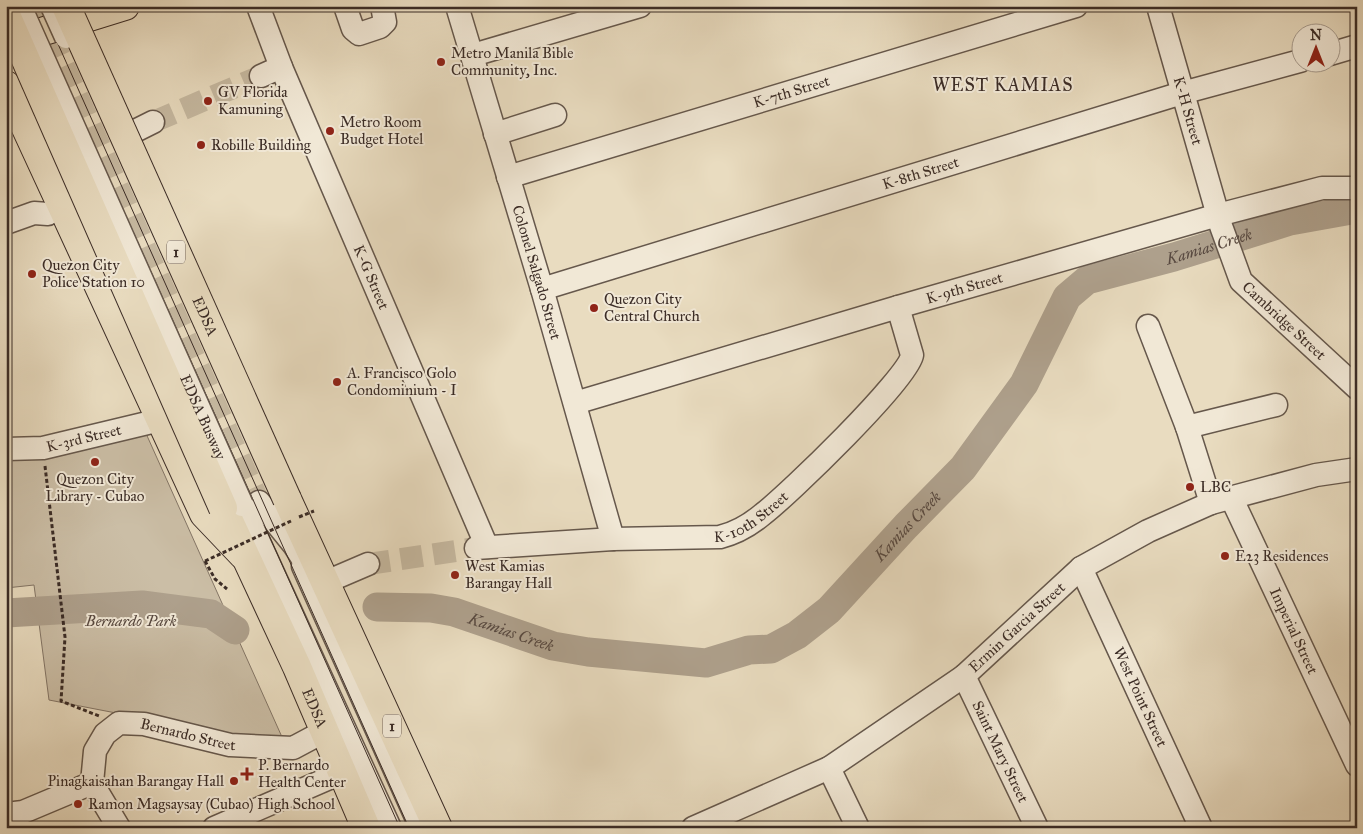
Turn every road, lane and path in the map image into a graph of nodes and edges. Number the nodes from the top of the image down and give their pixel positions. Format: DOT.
graph roads {
  1 [pos="20,6"];
  2 [pos="125,6"];
  3 [pos="258,6"];
  4 [pos="345,6"];
  5 [pos="382,6"];
  6 [pos="457,6"];
  7 [pos="640,6"];
  8 [pos="1076,6"];
  9 [pos="1158,6"];
  10 [pos="74,11"];
  11 [pos="6,15"];
  12 [pos="50,18"];
  13 [pos="6,43"];
  14 [pos="1341,51"];
  15 [pos="473,55"];
  16 [pos="1357,63"];
  17 [pos="1290,64"];
  18 [pos="6,85"];
  19 [pos="1182,93"];
  20 [pos="555,115"];
  21 [pos="496,134"];
  22 [pos="508,177"];
  23 [pos="1357,188"];
  24 [pos="48,214"];
  25 [pos="1220,220"];
  26 [pos="6,223"];
  27 [pos="542,288"];
  28 [pos="898,307"];
  29 [pos="1148,326"];
  30 [pos="1357,388"];
  31 [pos="574,403"];
  32 [pos="1276,405"];
  33 [pos="160,420"];
  34 [pos="1186,427"];
  35 [pos="43,448"];
  36 [pos="6,449"];
  37 [pos="1357,469"];
  38 [pos="1221,500"];
  39 [pos="257,503"];
  40 [pos="314,511"];
  41 [pos="613,539"];
  42 [pos="294,546"];
  43 [pos="482,548"];
  44 [pos="250,562"];
  45 [pos="368,564"];
  46 [pos="1081,568"];
  47 [pos="333,579"];
  48 [pos="227,589"];
  49 [pos="346,624"];
  50 [pos="964,676"];
  51 [pos="119,723"];
  52 [pos="323,732"];
  53 [pos="1357,765"];
  54 [pos="829,768"];
  55 [pos="341,773"];
  56 [pos="92,783"];
  57 [pos="18,818"];
  58 [pos="119,828"];
  59 [pos="214,828"];
  60 [pos="366,828"];
  61 [pos="390,828"];
  62 [pos="421,828"];
  63 [pos="438,828"];
  64 [pos="692,828"];
  65 [pos="858,828"];
  66 [pos="1037,828"];
  67 [pos="1201,828"];
  1 -- 39 [label="street, EDSA Busway, bridge"];
  2 -- 10 [label="main road"];
  3 -- 43 [label="street, K-G Street"];
  4 -- 5 [label="street"];
  6 -- 15 [label="street, Colonel Salgado Street"];
  7 -- 15 [label="street"];
  8 -- 22 [label="street, K-7th Street"];
  9 -- 19 [label="street, K-H Street"];
  10 -- 12 [label="main road"];
  10 -- 39 [label="main road, EDSA / 1, bridge"];
  10 -- 47 [label="main road, EDSA"];
  11 -- 39 [label="main road, EDSA / 1, bridge"];
  12 -- 13 [label="main road"];
  12 -- 39 [label="street, EDSA Busway, bridge"];
  14 -- 16 [label="street"];
  15 -- 21 [label="street, Colonel Salgado Street"];
  17 -- 19 [label="street, K-8th Street"];
  18 -- 33 [label="main road, EDSA"];
  19 -- 25 [label="street, K-H Street"];
  19 -- 27 [label="street, K-8th Street"];
  20 -- 21 [label="street"];
  21 -- 22 [label="street, Colonel Salgado Street"];
  22 -- 27 [label="street, Colonel Salgado Street"];
  23 -- 25 [label="street, K-9th Street"];
  24 -- 26 [label="street"];
  25 -- 28 [label="street, K-9th Street"];
  25 -- 30 [label="street, Cambridge Street"];
  27 -- 31 [label="street, Colonel Salgado Street"];
  28 -- 31 [label="street, K-9th Street"];
  28 -- 41 [label="street, K-10th Street"];
  29 -- 34 [label="street, Imperial Street"];
  31 -- 41 [label="street, Colonel Salgado Street"];
  32 -- 34 [label="street"];
  33 -- 35 [label="street, K-3rd Street"];
  33 -- 44 [label="main road, EDSA"];
  34 -- 38 [label="street, Imperial Street"];
  35 -- 36 [label="street, K-3rd Street"];
  35 -- 51 [label="path"];
  37 -- 38 [label="street, Ermin Garcia Street"];
  38 -- 46 [label="street, Ermin Garcia Street"];
  38 -- 53 [label="street, Imperial Street"];
  39 -- 42 [label="street, EDSA Busway"];
  39 -- 44 [label="main road, EDSA / 1"];
  39 -- 49 [label="main road, EDSA / 1"];
  39 -- 61 [label="street, EDSA Busway"];
  40 -- 48 [label="path, bridge"];
  41 -- 43 [label="street, K-10th Street"];
  42 -- 49 [label="street"];
  42 -- 62 [label="street, EDSA Busway"];
  44 -- 52 [label="main road, EDSA / 1"];
  45 -- 47 [label="street"];
  46 -- 50 [label="street, Ermin Garcia Street"];
  46 -- 67 [label="street, West Point Street"];
  47 -- 49 [label="main road, EDSA"];
  49 -- 63 [label="main road, EDSA / 1"];
  50 -- 54 [label="street, Ermin Garcia Street"];
  50 -- 66 [label="street, Saint Mary Street"];
  51 -- 52 [label="street, Bernardo Street"];
  51 -- 56 [label="street, Bernardo Street"];
  52 -- 55 [label="main road, EDSA / 1"];
  54 -- 64 [label="street, Ermin Garcia Street"];
  54 -- 65 [label="street"];
  55 -- 59 [label="street"];
  55 -- 60 [label="main road, EDSA / 1"];
  56 -- 57 [label="street"];
  56 -- 58 [label="street"];
}
